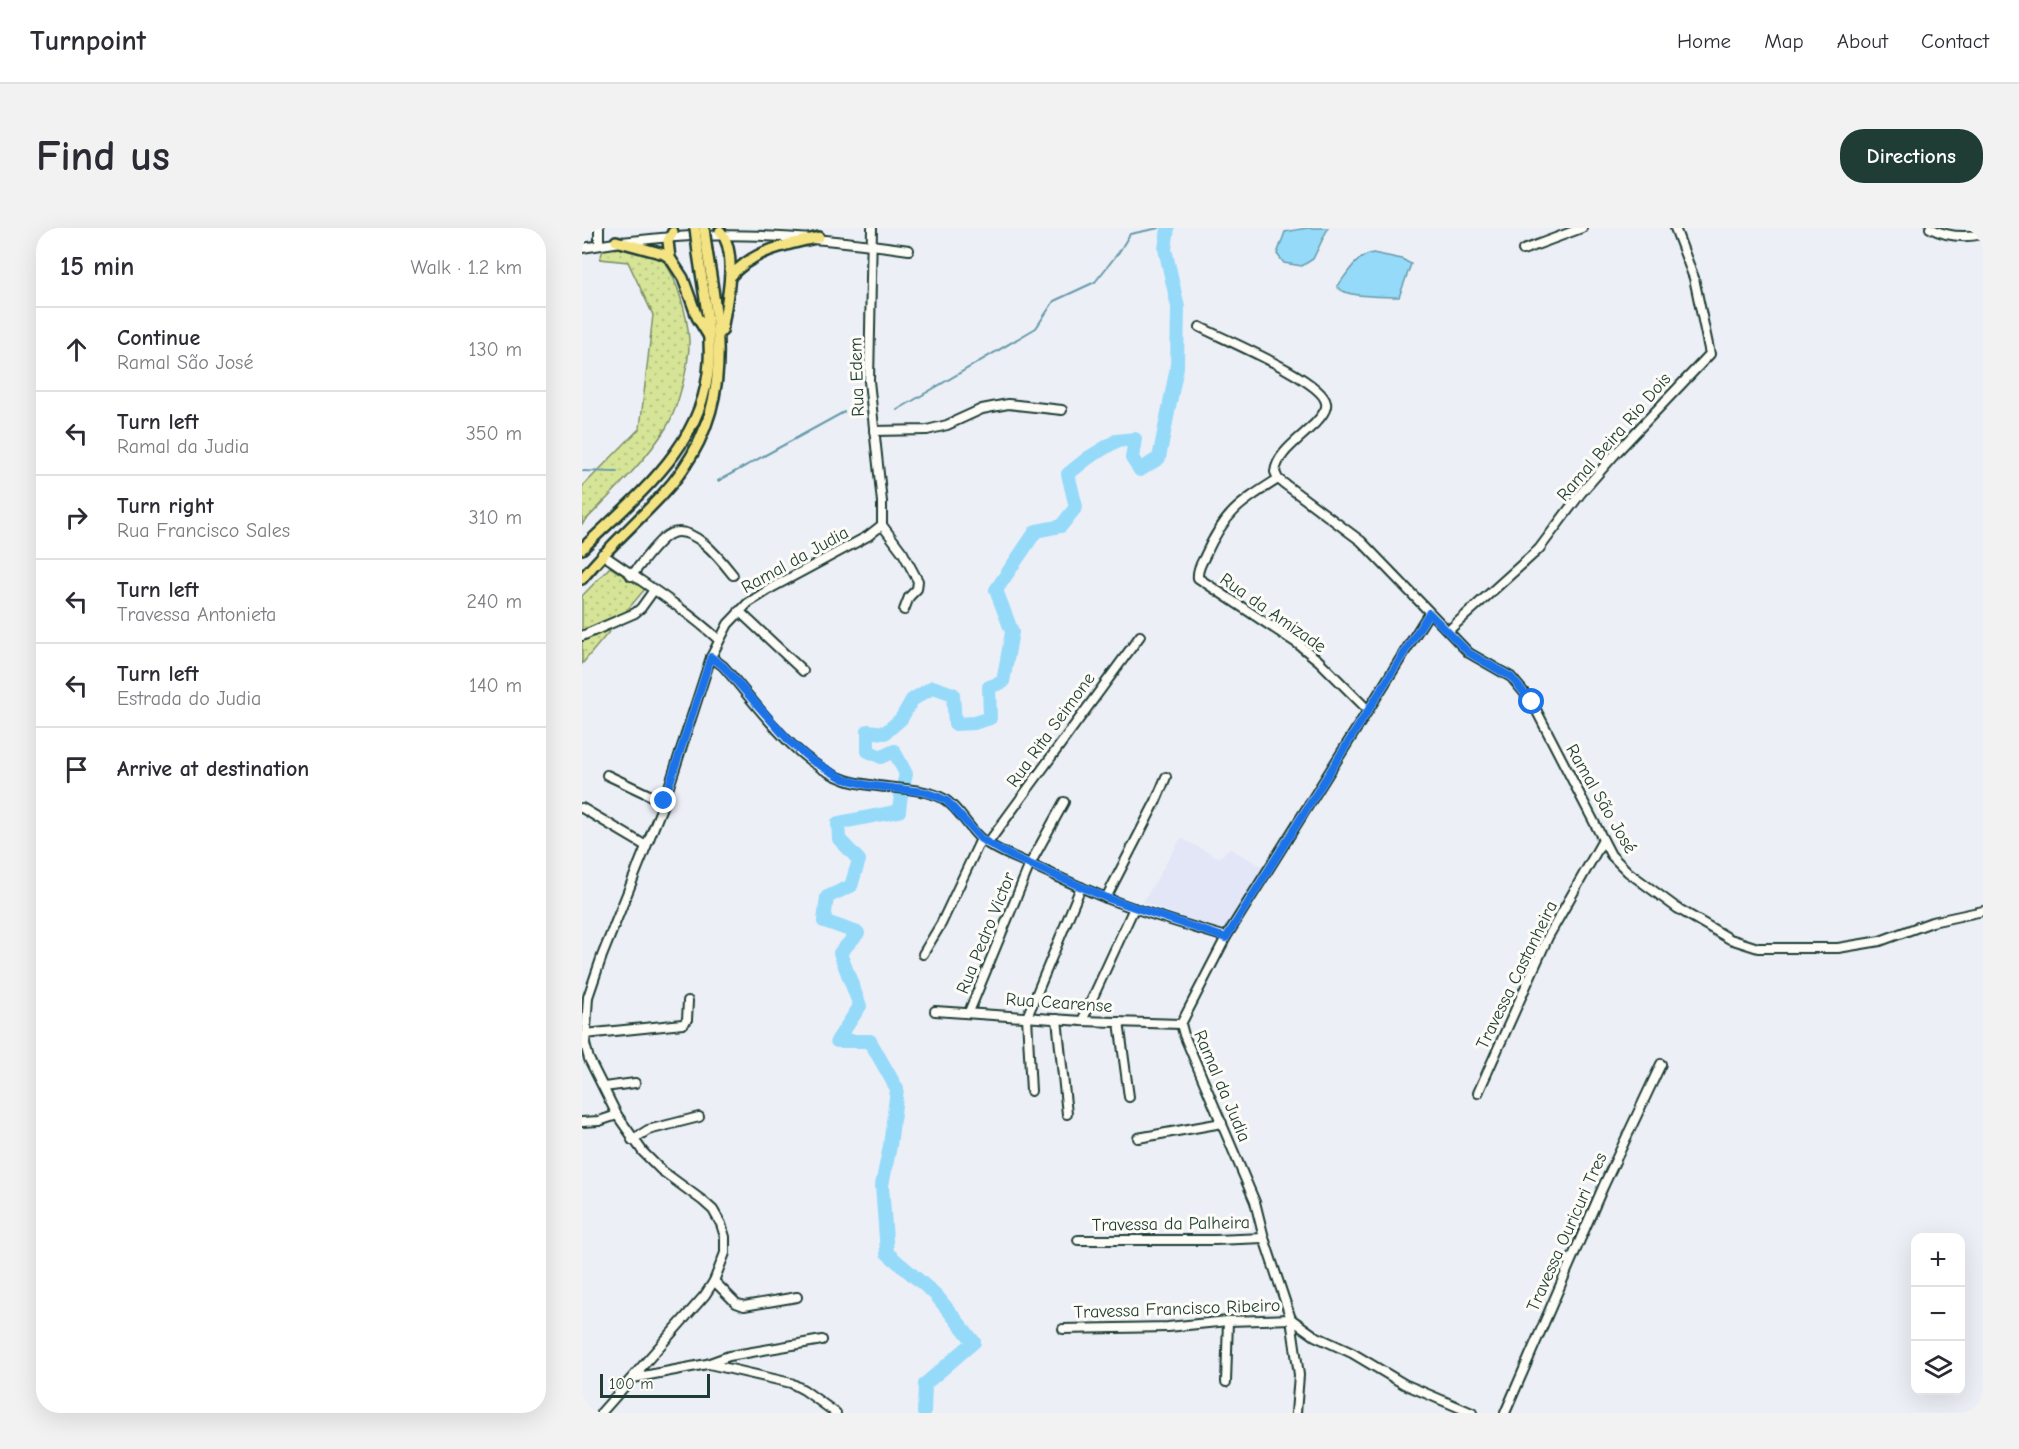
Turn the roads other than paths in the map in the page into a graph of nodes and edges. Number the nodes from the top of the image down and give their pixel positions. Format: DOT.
graph roads {
  1 [pos="599,228"];
  2 [pos="695,228"];
  3 [pos="704,228"];
  4 [pos="872,228"];
  5 [pos="1582,228"];
  6 [pos="1675,228"];
  7 [pos="1930,228"];
  8 [pos="673,230"];
  9 [pos="720,231"];
  10 [pos="1983,234"];
  11 [pos="819,237"];
  12 [pos="615,241"];
  13 [pos="599,244"];
  14 [pos="872,245"];
  15 [pos="582,248"];
  16 [pos="909,250"];
  17 [pos="1523,250"];
  18 [pos="703,252"];
  19 [pos="670,258"];
  20 [pos="730,277"];
  21 [pos="1200,327"];
  22 [pos="708,335"];
  23 [pos="719,343"];
  24 [pos="1062,410"];
  25 [pos="874,430"];
  26 [pos="1278,479"];
  27 [pos="882,525"];
  28 [pos="582,549"];
  29 [pos="602,554"];
  30 [pos="733,575"];
  31 [pos="632,576"];
  32 [pos="582,579"];
  33 [pos="654,590"];
  34 [pos="904,610"];
  35 [pos="738,611"];
  36 [pos="1429,613"];
  37 [pos="1448,630"];
  38 [pos="582,636"];
  39 [pos="1140,636"];
  40 [pos="719,640"];
  41 [pos="711,657"];
  42 [pos="803,671"];
  43 [pos="1368,710"];
  44 [pos="607,775"];
  45 [pos="1166,777"];
  46 [pos="664,801"];
  47 [pos="1064,802"];
  48 [pos="582,808"];
  49 [pos="1603,840"];
  50 [pos="984,841"];
  51 [pos="646,846"];
  52 [pos="1030,864"];
  53 [pos="1081,887"];
  54 [pos="1107,898"];
  55 [pos="1134,908"];
  56 [pos="1983,911"];
  57 [pos="1226,938"];
  58 [pos="923,954"];
  59 [pos="585,995"];
  60 [pos="688,1000"];
  61 [pos="935,1011"];
  62 [pos="969,1012"];
  63 [pos="1027,1017"];
  64 [pos="1057,1019"];
  65 [pos="1082,1021"];
  66 [pos="1119,1022"];
  67 [pos="1181,1024"];
  68 [pos="585,1034"];
  69 [pos="583,1044"];
  70 [pos="1661,1064"];
  71 [pos="635,1083"];
  72 [pos="604,1087"];
  73 [pos="1031,1090"];
  74 [pos="1478,1093"];
  75 [pos="1129,1097"];
  76 [pos="1067,1114"];
  77 [pos="617,1115"];
  78 [pos="699,1117"];
  79 [pos="582,1122"];
  80 [pos="1222,1124"];
  81 [pos="1138,1138"];
  82 [pos="632,1140"];
  83 [pos="1264,1238"];
  84 [pos="1078,1240"];
  85 [pos="714,1281"];
  86 [pos="797,1297"];
  87 [pos="1291,1320"];
  88 [pos="1228,1321"];
  89 [pos="1063,1329"];
  90 [pos="822,1340"];
  91 [pos="707,1364"];
  92 [pos="633,1378"];
  93 [pos="1226,1382"];
  94 [pos="601,1413"];
  95 [pos="837,1413"];
  96 [pos="1296,1413"];
  97 [pos="1472,1413"];
  98 [pos="1505,1413"];
  1 -- 13 [label="street"];
  2 -- 18 [label="main road, bridge"];
  3 -- 18 [label="main road, bridge"];
  4 -- 14 [label="street, Rua Edem"];
  5 -- 17 [label="street"];
  6 -- 37 [label="street, Ramal Beira Rio Dois"];
  7 -- 10 [label="street"];
  8 -- 9 [label="street"];
  8 -- 12 [label="street"];
  8 -- 19 [label="main road"];
  9 -- 11 [label="street"];
  9 -- 20 [label="main road"];
  11 -- 14 [label="street"];
  11 -- 20 [label="main road"];
  12 -- 13 [label="street"];
  12 -- 19 [label="main road"];
  13 -- 15 [label="street"];
  14 -- 16 [label="street"];
  14 -- 25 [label="street, Rua Edem"];
  18 -- 22 [label="main road"];
  18 -- 23 [label="main road"];
  19 -- 22 [label="main road"];
  20 -- 23 [label="main road"];
  21 -- 26 [label="street"];
  22 -- 28 [label="main road"];
  23 -- 29 [label="main road"];
  24 -- 25 [label="street"];
  25 -- 27 [label="street, Rua Edem"];
  26 -- 36 [label="street, Ramal São José"];
  26 -- 43 [label="street, Rua da Amizade"];
  27 -- 34 [label="street"];
  27 -- 35 [label="street, Ramal da Judia"];
  29 -- 31 [label="street"];
  29 -- 32 [label="main road"];
  30 -- 31 [label="street"];
  31 -- 33 [label="street"];
  33 -- 38 [label="street"];
  33 -- 40 [label="street"];
  35 -- 40 [label="street, Ramal da Judia"];
  35 -- 42 [label="street"];
  36 -- 37 [label="street, Ramal São José"];
  36 -- 43 [label="street, Ramal da Judia"];
  37 -- 49 [label="street, Ramal São José"];
  39 -- 50 [label="street, Rua Rita Seimone"];
  40 -- 41 [label="street, Ramal da Judia"];
  41 -- 46 [label="street, Ramal da Judia"];
  41 -- 50 [label="street"];
  43 -- 57 [label="street, Ramal da Judia"];
  44 -- 46 [label="street"];
  45 -- 54 [label="street"];
  46 -- 51 [label="street, Ramal da Judia"];
  47 -- 52 [label="street, Rua Pedro Victor"];
  48 -- 51 [label="street"];
  49 -- 56 [label="street, Ramal São José"];
  49 -- 74 [label="street, Travessa Castanheira"];
  50 -- 52 [label="street"];
  50 -- 58 [label="street"];
  51 -- 59 [label="street, Ramal da Judia"];
  52 -- 53 [label="street"];
  52 -- 62 [label="street, Rua Pedro Victor"];
  53 -- 54 [label="street"];
  53 -- 63 [label="street"];
  54 -- 55 [label="street"];
  55 -- 57 [label="street"];
  55 -- 65 [label="street"];
  57 -- 67 [label="street, Ramal da Judia"];
  59 -- 68 [label="street, Ramal da Judia"];
  60 -- 68 [label="street"];
  61 -- 62 [label="street, Rua Cearense"];
  62 -- 63 [label="street, Rua Cearense"];
  63 -- 64 [label="street, Rua Cearense"];
  63 -- 73 [label="street"];
  64 -- 65 [label="street, Rua Cearense"];
  64 -- 76 [label="street"];
  65 -- 66 [label="street, Rua Cearense"];
  66 -- 67 [label="street, Rua Cearense"];
  66 -- 75 [label="street"];
  67 -- 80 [label="street, Ramal da Judia"];
  68 -- 69 [label="street, Ramal da Judia"];
  69 -- 72 [label="street"];
  70 -- 98 [label="street, Travessa Ouricuri Tres"];
  71 -- 72 [label="street"];
  72 -- 77 [label="street"];
  77 -- 79 [label="street"];
  77 -- 82 [label="street"];
  78 -- 82 [label="street"];
  80 -- 81 [label="street"];
  80 -- 83 [label="street, Ramal da Judia"];
  82 -- 85 [label="street"];
  83 -- 84 [label="street, Travessa da Palheira"];
  83 -- 87 [label="street, Ramal da Judia"];
  85 -- 86 [label="street"];
  85 -- 92 [label="street"];
  87 -- 88 [label="street, Travessa Francisco Ribeiro"];
  87 -- 96 [label="street, Ramal da Judia"];
  87 -- 97 [label="street"];
  88 -- 89 [label="street, Travessa Francisco Ribeiro"];
  88 -- 93 [label="street"];
  90 -- 91 [label="street"];
  91 -- 92 [label="street"];
  91 -- 95 [label="street"];
  92 -- 94 [label="street"];
}
